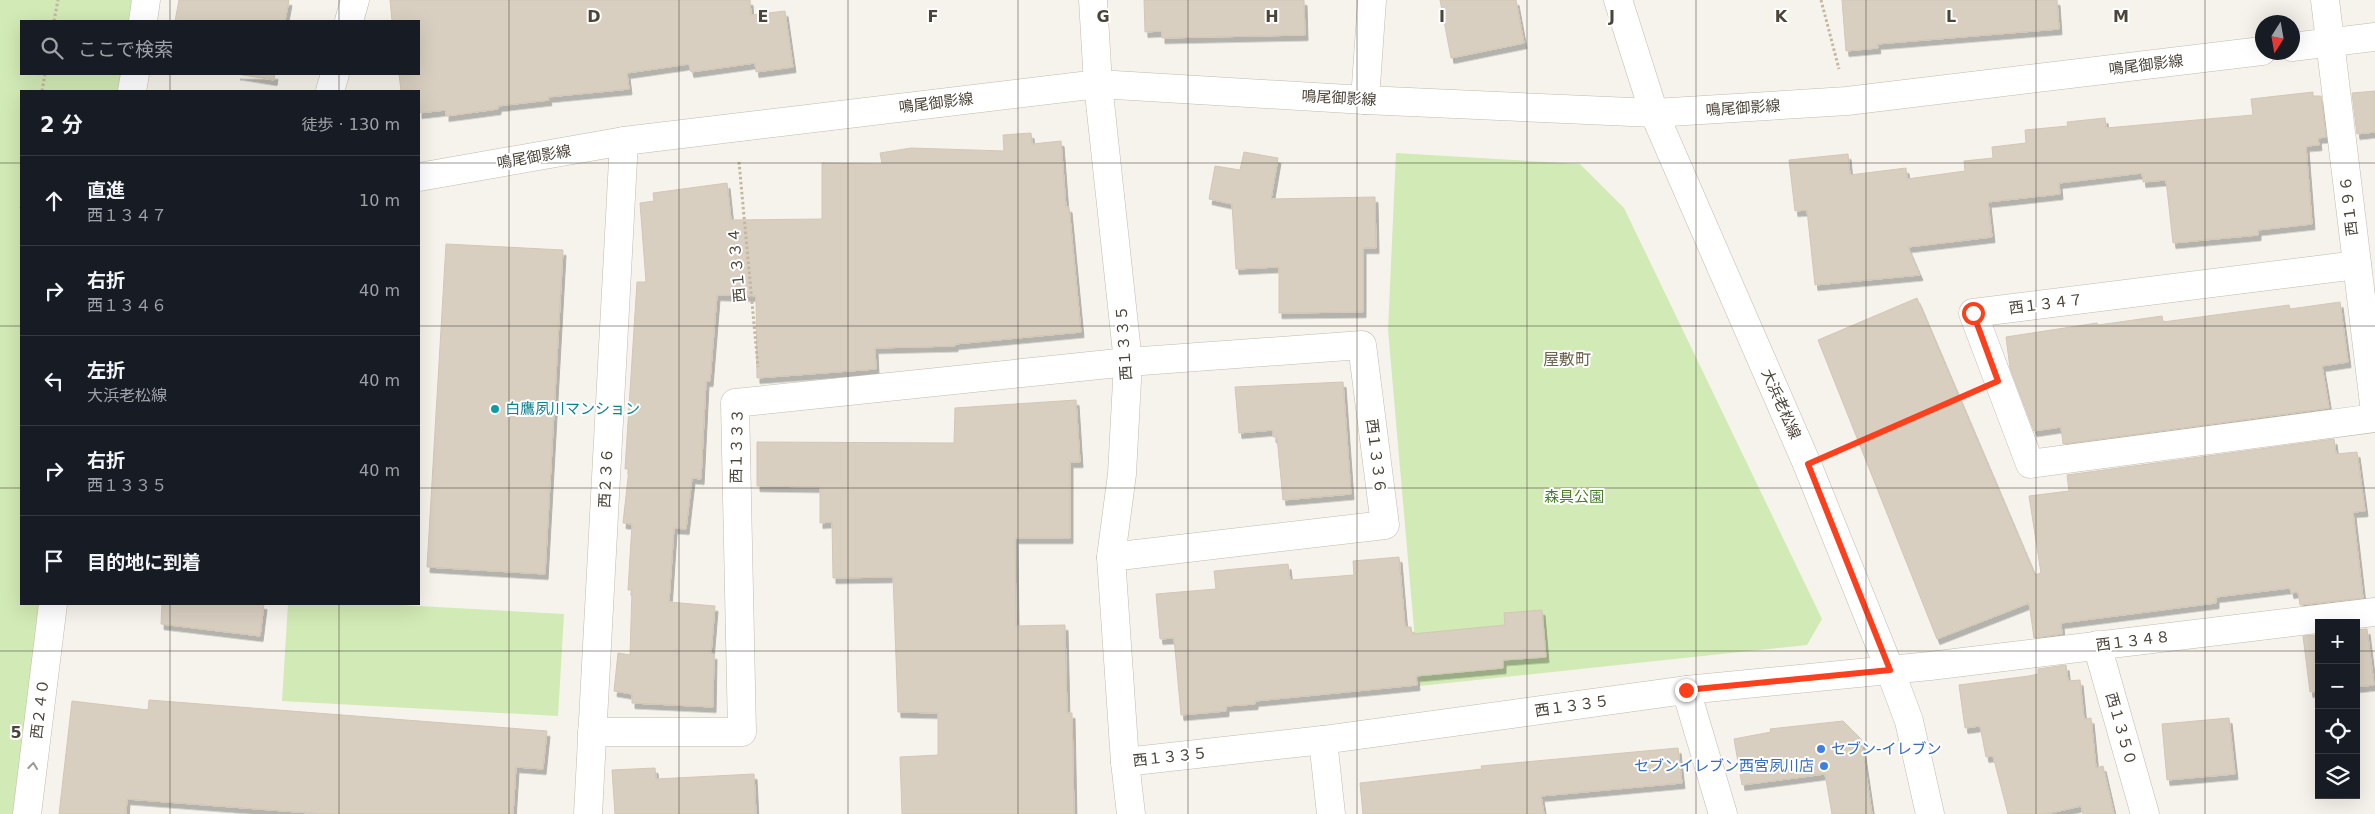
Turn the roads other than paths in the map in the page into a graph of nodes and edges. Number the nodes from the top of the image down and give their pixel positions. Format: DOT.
graph roads {
  1 [pos="146,0"];
  2 [pos="355,0"];
  3 [pos="1093,0"];
  4 [pos="1372,0"];
  5 [pos="1618,0"];
  6 [pos="2325,0"];
  7 [pos="143,20"];
  8 [pos="349,20"];
  9 [pos="2375,37"];
  10 [pos="2330,43"];
  11 [pos="2300,46"];
  12 [pos="2255,52"];
  13 [pos="135,75"];
  14 [pos="335,75"];
  15 [pos="1098,84"];
  16 [pos="132,90"];
  17 [pos="330,90"];
  18 [pos="1365,100"];
  19 [pos="1654,113"];
  20 [pos="624,141"];
  21 [pos="420,176"];
  22 [pos="2356,265"];
  23 [pos="1128,362"];
  24 [pos="2375,412"];
  25 [pos="2375,418"];
  26 [pos="1112,557"];
  27 [pos="53,605"];
  28 [pos="2375,612"];
  29 [pos="2097,645"];
  30 [pos="1890,670"];
  31 [pos="1686,690"];
  32 [pos="592,732"];
  33 [pos="1323,740"];
  34 [pos="1125,762"];
  35 [pos="27,814"];
  36 [pos="588,814"];
  37 [pos="1131,814"];
  38 [pos="1331,814"];
  39 [pos="1723,814"];
  40 [pos="1930,814"];
  41 [pos="2145,814"];
  1 -- 7 [label="street"];
  2 -- 8 [label="street"];
  3 -- 15 [label="street, 西１３３５"];
  4 -- 18 [label="street"];
  5 -- 19 [label="street, 大浜老松線"];
  6 -- 10 [label="street, 西１９６"];
  9 -- 10 [label="street"];
  10 -- 11 [label="street"];
  10 -- 22 [label="street, 西１９６"];
  12 -- 19 [label="street, 鳴尾御影線"];
  13 -- 16 [label="street"];
  14 -- 17 [label="street"];
  15 -- 18 [label="street, 鳴尾御影線"];
  15 -- 20 [label="street, 鳴尾御影線"];
  15 -- 23 [label="street, 西１３３５"];
  18 -- 19 [label="street, 鳴尾御影線"];
  19 -- 30 [label="street, 大浜老松線"];
  20 -- 21 [label="street, 鳴尾御影線"];
  20 -- 32 [label="street, 西２３６"];
  22 -- 24 [label="street, 西１９６"];
  22 -- 25 [label="street, 西１３４７"];
  23 -- 26 [label="street, 西１３３５"];
  23 -- 26 [label="street, 西１３３６"];
  23 -- 32 [label="street, 西１３３３"];
  26 -- 34 [label="street, 西１３３５"];
  35 -- 27 [label="street, 西２４０, one-way"];
  28 -- 29 [label="street, 西１３４８"];
  29 -- 30 [label="street, 西１３４８"];
  29 -- 41 [label="street, 西１３５０"];
  30 -- 31 [label="street, 西１３３５"];
  30 -- 40 [label="street, 大浜老松線"];
  31 -- 33 [label="street, 西１３３５"];
  31 -- 39 [label="street"];
  32 -- 36 [label="street, 西２３６"];
  33 -- 34 [label="street, 西１３３５"];
  33 -- 38 [label="street"];
  34 -- 37 [label="street"];
}
